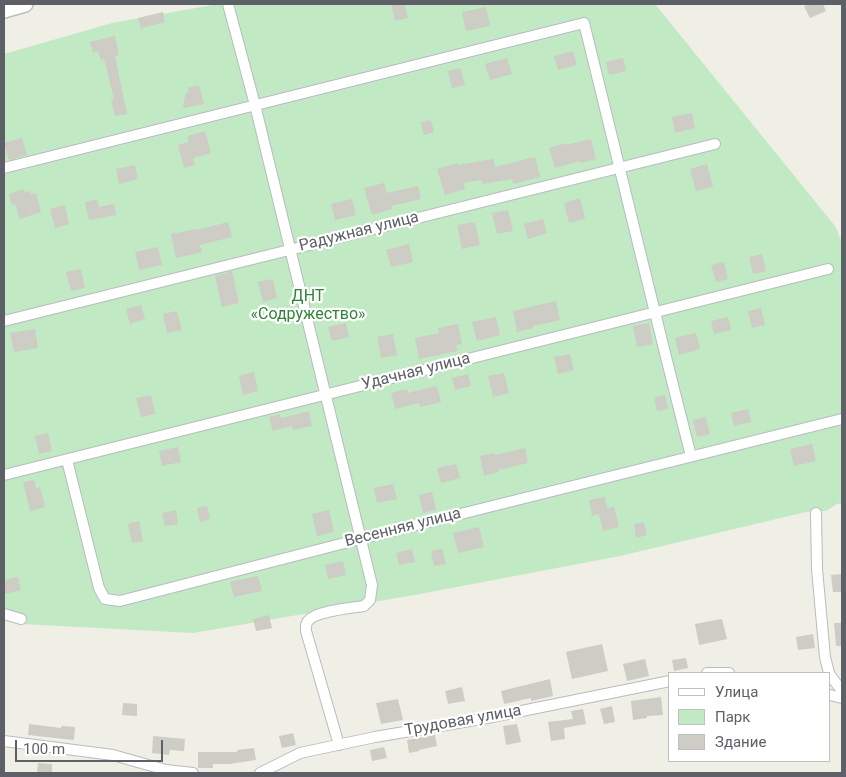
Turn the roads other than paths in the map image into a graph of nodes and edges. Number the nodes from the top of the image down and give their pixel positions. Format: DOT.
graph roads {
  1 [pos="25,4"];
  2 [pos="228,4"];
  3 [pos="4,10"];
  4 [pos="255,105"];
  5 [pos="715,144"];
  6 [pos="4,168"];
  7 [pos="620,168"];
  8 [pos="290,250"];
  9 [pos="828,269"];
  10 [pos="654,312"];
  11 [pos="4,321"];
  12 [pos="325,394"];
  13 [pos="842,419"];
  14 [pos="691,456"];
  15 [pos="67,460"];
  16 [pos="4,475"];
  17 [pos="816,513"];
  18 [pos="360,539"];
  19 [pos="4,614"];
  20 [pos="21,619"];
  21 [pos="829,672"];
  22 [pos="831,677"];
  23 [pos="668,681"];
  24 [pos="842,691"];
  25 [pos="4,741"];
  26 [pos="339,745"];
  27 [pos="193,773"];
  28 [pos="260,773"];
  1 -- 3 [label="street"];
  2 -- 4 [label="street"];
  4 -- 6 [label="street"];
  4 -- 7 [label="street"];
  4 -- 8 [label="street"];
  5 -- 7 [label="street, Радужная улица"];
  7 -- 8 [label="street, Радужная улица"];
  7 -- 10 [label="street"];
  8 -- 11 [label="street, Радужная улица"];
  8 -- 12 [label="street"];
  9 -- 10 [label="street, Удачная улица"];
  10 -- 12 [label="street, Удачная улица"];
  10 -- 14 [label="street"];
  12 -- 15 [label="street, Удачная улица"];
  12 -- 18 [label="street"];
  13 -- 14 [label="street, Весенняя улица"];
  14 -- 18 [label="street, Весенняя улица"];
  15 -- 16 [label="street, Удачная улица"];
  15 -- 18 [label="street, Весенняя улица"];
  17 -- 21 [label="street"];
  18 -- 26 [label="street"];
  19 -- 20 [label="street"];
  22 -- 24 [label="street"];
  23 -- 26 [label="street, Трудовая улица"];
  25 -- 27 [label="street"];
  26 -- 28 [label="street, Трудовая улица"];
}
